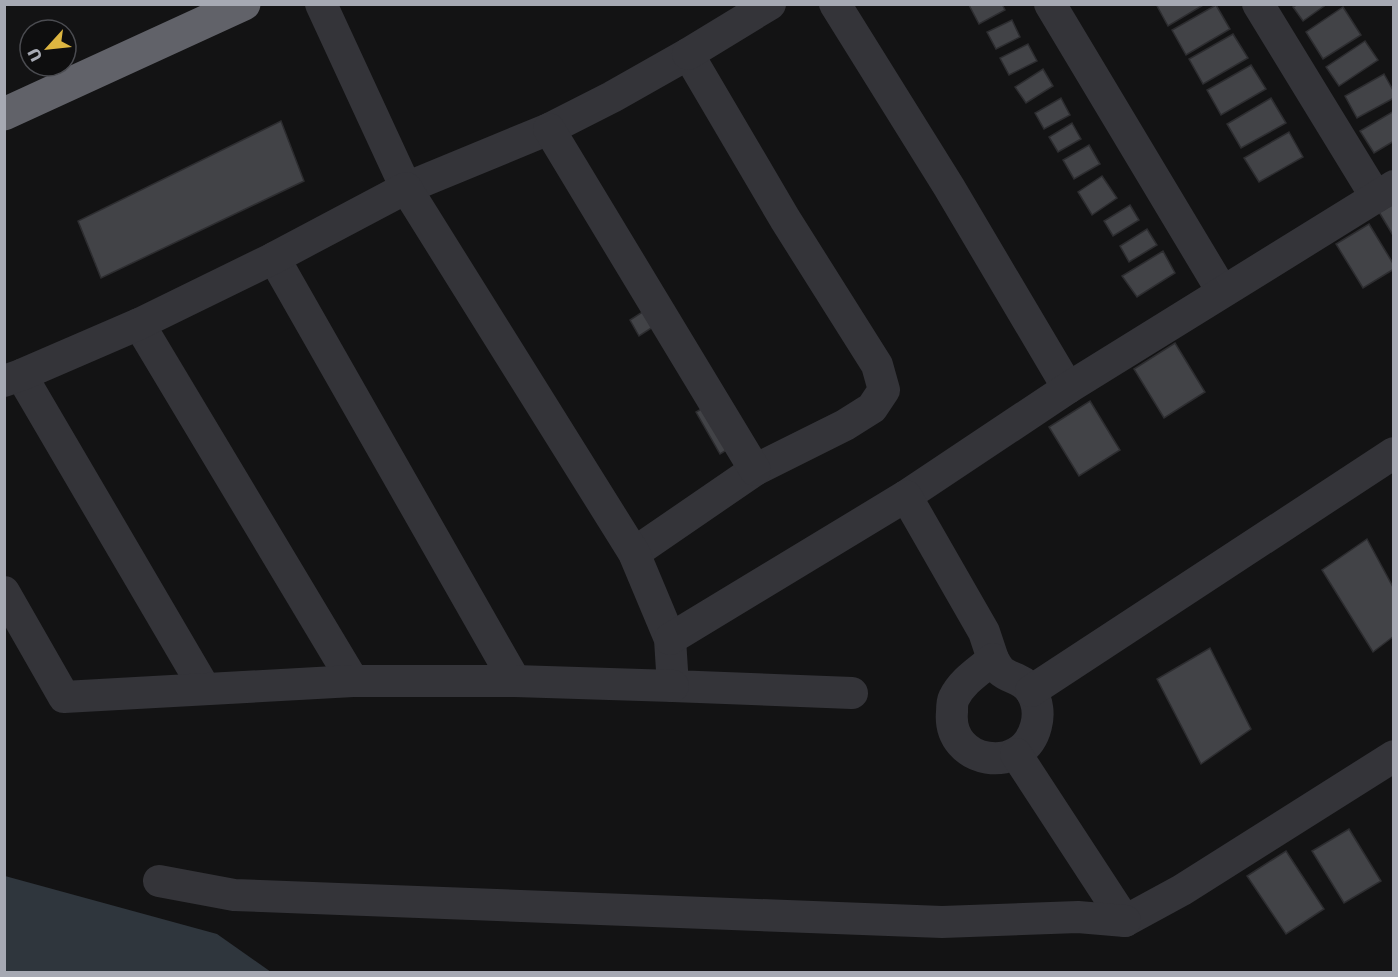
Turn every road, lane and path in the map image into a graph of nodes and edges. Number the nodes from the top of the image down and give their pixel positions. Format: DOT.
graph roads {
  1 [pos="244,4"];
  2 [pos="321,4"];
  3 [pos="770,4"];
  4 [pos="835,4"];
  5 [pos="1050,4"];
  6 [pos="1258,4"];
  7 [pos="688,54"];
  8 [pos="4,114"];
  9 [pos="549,129"];
  10 [pos="406,188"];
  11 [pos="1385,191"];
  12 [pos="274,258"];
  13 [pos="1222,291"];
  14 [pos="139,324"];
  15 [pos="13,378"];
  16 [pos="1068,388"];
  17 [pos="1394,453"];
  18 [pos="755,470"];
  19 [pos="906,496"];
  20 [pos="634,553"];
  21 [pos="4,592"];
  22 [pos="670,639"];
  23 [pos="993,660"];
  24 [pos="353,681"];
  25 [pos="515,681"];
  26 [pos="673,686"];
  27 [pos="205,689"];
  28 [pos="1031,691"];
  29 [pos="852,693"];
  30 [pos="1016,754"];
  31 [pos="1394,756"];
  32 [pos="159,881"];
  33 [pos="1125,921"];
  1 -- 8 [label="highway"];
  2 -- 10 [label="street"];
  3 -- 7 [label="street"];
  4 -- 16 [label="street"];
  5 -- 13 [label="street"];
  6 -- 11 [label="street"];
  7 -- 9 [label="street"];
  7 -- 18 [label="street"];
  9 -- 10 [label="street"];
  9 -- 18 [label="street"];
  10 -- 12 [label="street"];
  10 -- 20 [label="street"];
  11 -- 13 [label="street"];
  12 -- 14 [label="street"];
  12 -- 25 [label="street"];
  13 -- 16 [label="street"];
  14 -- 15 [label="street"];
  14 -- 24 [label="street"];
  15 -- 27 [label="street"];
  16 -- 19 [label="street"];
  17 -- 28 [label="street"];
  18 -- 20 [label="street"];
  19 -- 22 [label="street"];
  19 -- 23 [label="street"];
  20 -- 22 [label="street"];
  21 -- 27 [label="street"];
  22 -- 26 [label="street"];
  23 -- 28 [label="street"];
  23 -- 30 [label="street"];
  24 -- 25 [label="street"];
  24 -- 27 [label="street"];
  25 -- 26 [label="street"];
  26 -- 29 [label="street"];
  28 -- 30 [label="street"];
  30 -- 33 [label="street"];
  31 -- 33 [label="street"];
  32 -- 33 [label="street"];
}
